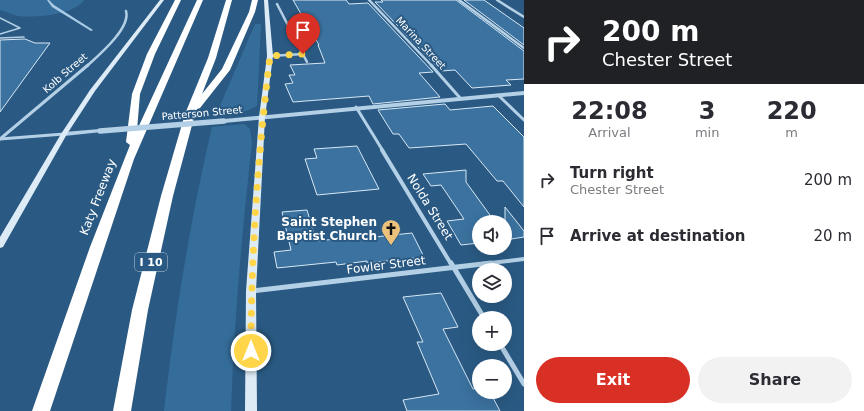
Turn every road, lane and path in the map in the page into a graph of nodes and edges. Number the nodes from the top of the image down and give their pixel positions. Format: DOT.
graph roads {
  1 [pos="162,0"];
  2 [pos="178,0"];
  3 [pos="200,0"];
  4 [pos="229,0"];
  5 [pos="255,0"];
  6 [pos="266,0"];
  7 [pos="369,0"];
  8 [pos="459,0"];
  9 [pos="497,0"];
  10 [pos="277,4"];
  11 [pos="126,11"];
  12 [pos="524,17"];
  13 [pos="0,18"];
  14 [pos="0,34"];
  15 [pos="0,38"];
  16 [pos="24,38"];
  17 [pos="524,48"];
  18 [pos="303,54"];
  19 [pos="270,56"];
  20 [pos="307,62"];
  21 [pos="524,93"];
  22 [pos="498,95"];
  23 [pos="461,99"];
  24 [pos="356,107"];
  25 [pos="190,114"];
  26 [pos="262,117"];
  27 [pos="524,120"];
  28 [pos="64,134"];
  29 [pos="0,139"];
  30 [pos="129,159"];
  31 [pos="0,245"];
  32 [pos="524,258"];
  33 [pos="454,267"];
  34 [pos="251,291"];
  35 [pos="480,311"];
  36 [pos="504,351"];
  37 [pos="524,384"];
  38 [pos="41,411"];
  39 [pos="122,411"];
  40 [pos="251,411"];
  1 -- 28 [label="main road"];
  2 -- 30 [label="highway"];
  3 -- 30 [label="highway, Katy Freeway"];
  4 -- 25 [label="highway, I 10"];
  5 -- 25 [label="highway"];
  6 -- 19 [label="main road"];
  7 -- 23 [label="street, Marina Street"];
  8 -- 17 [label="street"];
  9 -- 12 [label="street"];
  10 -- 18 [label="street"];
  11 -- 29 [label="street, Kolb Street"];
  13 -- 14 [label="lane"];
  15 -- 16 [label="lane"];
  18 -- 19 [label="street"];
  18 -- 20 [label="street"];
  19 -- 26 [label="main road"];
  21 -- 22 [label="street, Patterson Street"];
  22 -- 23 [label="street, Patterson Street"];
  22 -- 27 [label="street"];
  23 -- 24 [label="street, Patterson Street"];
  24 -- 26 [label="street, Patterson Street"];
  24 -- 33 [label="street, Nolda Street"];
  25 -- 39 [label="highway, I 10"];
  26 -- 28 [label="street, Patterson Street, bridge"];
  26 -- 34 [label="main road"];
  28 -- 29 [label="street, Patterson Street"];
  28 -- 31 [label="main road"];
  30 -- 38 [label="highway, Katy Freeway"];
  32 -- 33 [label="street, Fowler Street"];
  33 -- 34 [label="street, Fowler Street"];
  33 -- 35 [label="street, Nolda Street"];
  34 -- 40 [label="main road"];
  36 -- 37 [label="street"];
}
